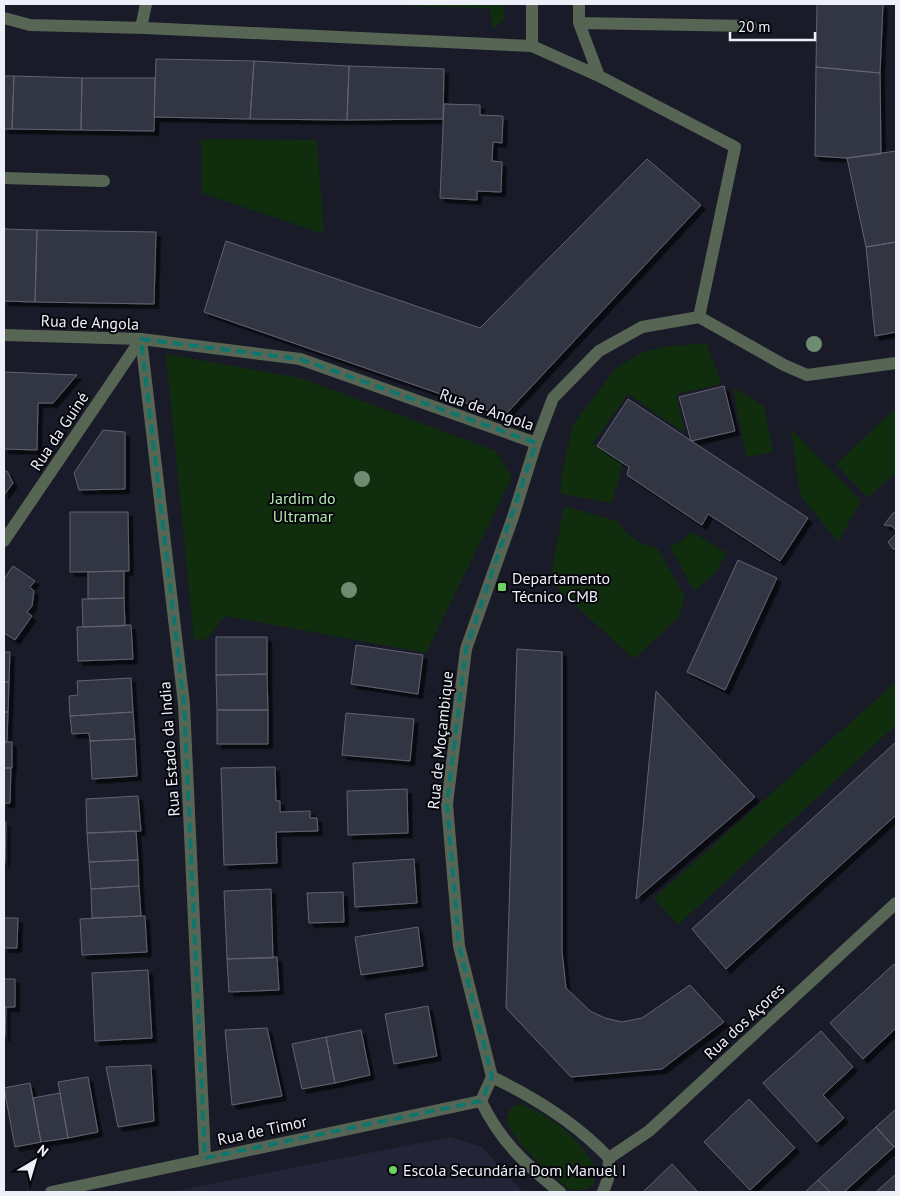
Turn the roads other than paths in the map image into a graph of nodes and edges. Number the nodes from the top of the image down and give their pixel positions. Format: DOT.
graph roads {
  1 [pos="146,4"];
  2 [pos="532,4"];
  3 [pos="580,4"];
  4 [pos="4,18"];
  5 [pos="579,23"];
  6 [pos="751,26"];
  7 [pos="141,28"];
  8 [pos="532,46"];
  9 [pos="599,76"];
  10 [pos="4,178"];
  11 [pos="104,181"];
  12 [pos="699,317"];
  13 [pos="4,335"];
  14 [pos="141,339"];
  15 [pos="896,363"];
  16 [pos="536,443"];
  17 [pos="4,541"];
  18 [pos="896,903"];
  19 [pos="492,1077"];
  20 [pos="480,1101"];
  21 [pos="205,1158"];
  22 [pos="609,1158"];
  23 [pos="51,1192"];
  24 [pos="560,1192"];
  25 [pos="603,1192"];
  1 -- 7 [label="street"];
  2 -- 8 [label="street"];
  3 -- 5 [label="street"];
  4 -- 7 [label="street"];
  5 -- 6 [label="street"];
  5 -- 9 [label="street"];
  7 -- 8 [label="street"];
  8 -- 9 [label="street"];
  9 -- 12 [label="street"];
  10 -- 11 [label="street"];
  12 -- 15 [label="street"];
  12 -- 16 [label="street, Rua de Angola"];
  13 -- 14 [label="street, Rua de Angola"];
  14 -- 16 [label="street, Rua de Angola"];
  14 -- 17 [label="street, Rua da Guiné"];
  14 -- 21 [label="street, Rua Estado da India"];
  16 -- 19 [label="street, Rua de Moçambique"];
  18 -- 22 [label="street, Rua dos Açores"];
  19 -- 20 [label="street"];
  19 -- 22 [label="street"];
  20 -- 21 [label="street, Rua de Timor"];
  20 -- 24 [label="street"];
  21 -- 23 [label="street, Rua de Timor"];
  22 -- 25 [label="street"];
}
